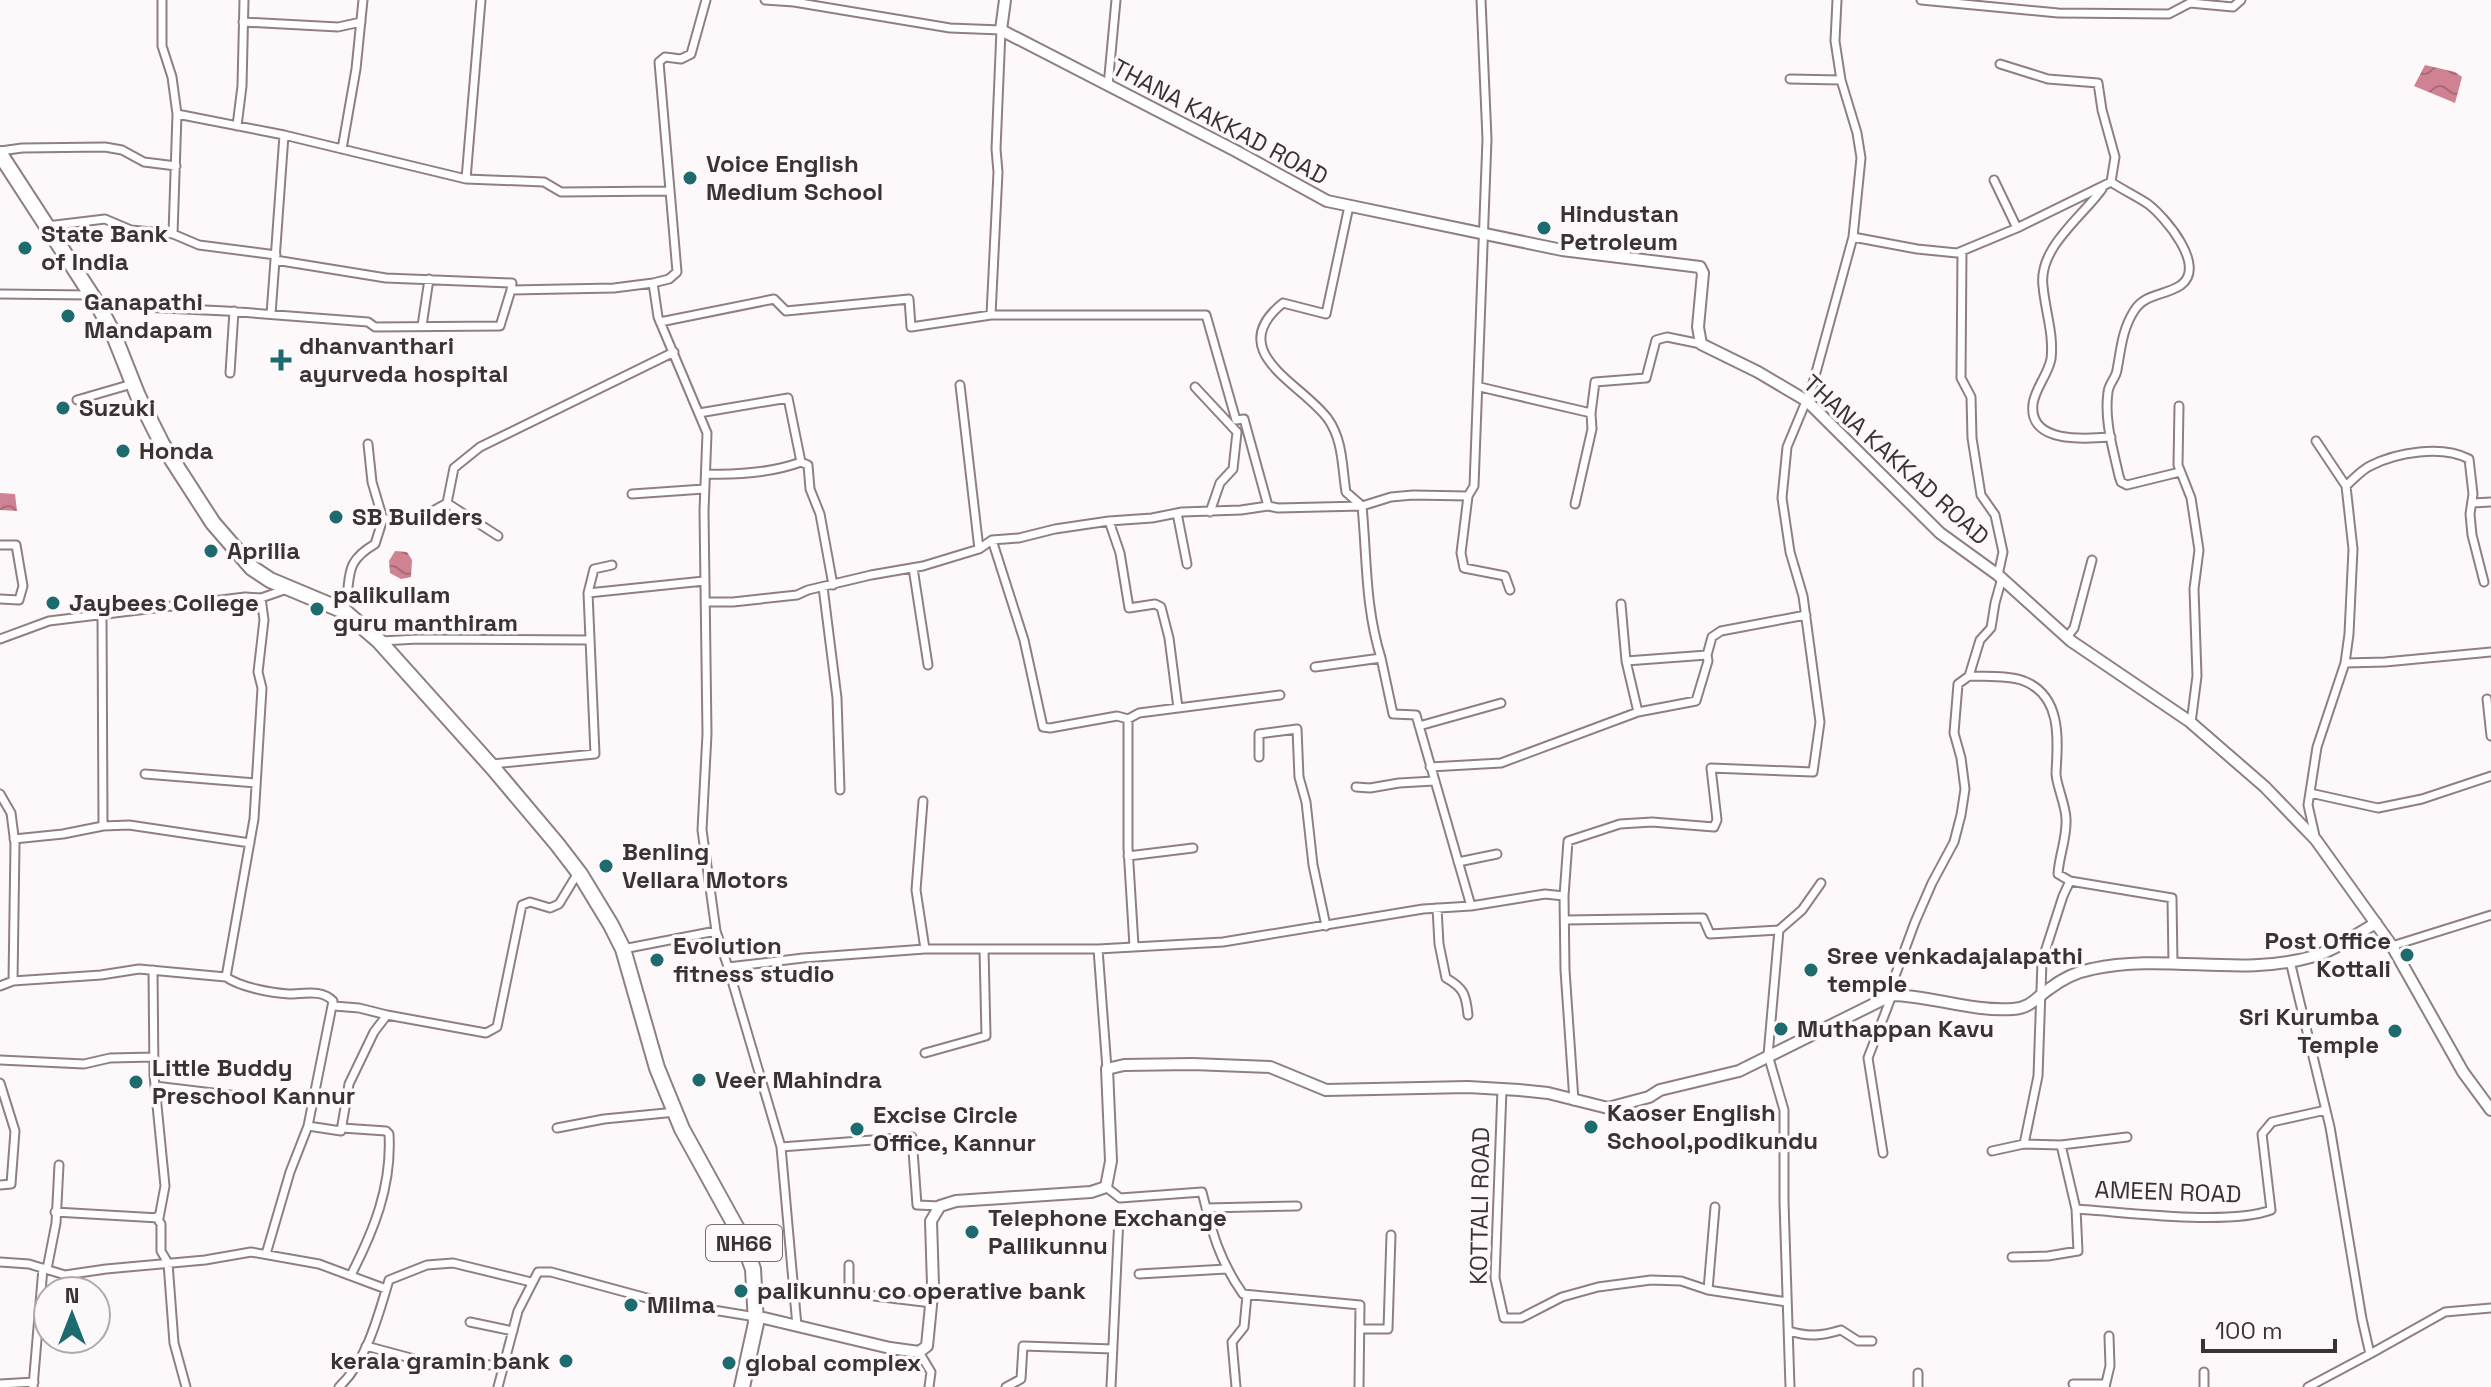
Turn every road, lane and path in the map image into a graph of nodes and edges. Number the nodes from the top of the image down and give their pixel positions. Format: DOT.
graph roads {
  1 [pos="162,0"];
  2 [pos="244,0"];
  3 [pos="363,0"];
  4 [pos="481,0"];
  5 [pos="706,0"];
  6 [pos="765,0"];
  7 [pos="1005,0"];
  8 [pos="1116,0"];
  9 [pos="1481,0"];
  10 [pos="1837,0"];
  11 [pos="1921,0"];
  12 [pos="2241,0"];
  13 [pos="243,22"];
  14 [pos="361,22"];
  15 [pos="1001,30"];
  16 [pos="2000,64"];
  17 [pos="1790,79"];
  18 [pos="1841,80"];
  19 [pos="1108,86"];
  20 [pos="177,114"];
  21 [pos="237,126"];
  22 [pos="284,135"];
  23 [pos="342,149"];
  24 [pos="0,153"];
  25 [pos="176,166"];
  26 [pos="466,179"];
  27 [pos="1994,180"];
  28 [pos="2111,182"];
  29 [pos="2103,186"];
  30 [pos="669,191"];
  31 [pos="1349,206"];
  32 [pos="45,226"];
  33 [pos="2017,228"];
  34 [pos="1485,233"];
  35 [pos="173,234"];
  36 [pos="1853,237"];
  37 [pos="1962,251"];
  38 [pos="275,257"];
  39 [pos="429,279"];
  40 [pos="653,283"];
  41 [pos="511,290"];
  42 [pos="0,294"];
  43 [pos="94,300"];
  44 [pos="234,311"];
  45 [pos="271,314"];
  46 [pos="991,315"];
  47 [pos="660,322"];
  48 [pos="422,326"];
  49 [pos="1701,344"];
  50 [pos="674,352"];
  51 [pos="230,373"];
  52 [pos="132,384"];
  53 [pos="960,385"];
  54 [pos="1195,387"];
  55 [pos="1480,387"];
  56 [pos="77,400"];
  57 [pos="1807,401"];
  58 [pos="2179,406"];
  59 [pos="699,413"];
  60 [pos="1591,413"];
  61 [pos="2111,437"];
  62 [pos="2316,441"];
  63 [pos="368,444"];
  64 [pos="801,462"];
  65 [pos="2180,472"];
  66 [pos="706,474"];
  67 [pos="2346,486"];
  68 [pos="704,489"];
  69 [pos="632,494"];
  70 [pos="1468,496"];
  71 [pos="2491,502"];
  72 [pos="447,503"];
  73 [pos="2472,503"];
  74 [pos="1575,504"];
  75 [pos="1268,506"];
  76 [pos="1362,506"];
  77 [pos="1210,512"];
  78 [pos="1177,513"];
  79 [pos="383,519"];
  80 [pos="1109,521"];
  81 [pos="498,536"];
  82 [pos="992,540"];
  83 [pos="0,545"];
  84 [pos="979,549"];
  85 [pos="2092,560"];
  86 [pos="1187,564"];
  87 [pos="612,565"];
  88 [pos="913,568"];
  89 [pos="2000,576"];
  90 [pos="704,581"];
  91 [pos="2484,582"];
  92 [pos="833,585"];
  93 [pos="291,587"];
  94 [pos="823,587"];
  95 [pos="1510,590"];
  96 [pos="588,593"];
  97 [pos="261,598"];
  98 [pos="0,599"];
  99 [pos="705,602"];
  100 [pos="1621,604"];
  101 [pos="344,611"];
  102 [pos="102,614"];
  103 [pos="1806,615"];
  104 [pos="2067,637"];
  105 [pos="0,639"];
  106 [pos="588,640"];
  107 [pos="379,641"];
  108 [pos="2491,652"];
  109 [pos="1707,655"];
  110 [pos="1381,658"];
  111 [pos="1626,661"];
  112 [pos="2345,663"];
  113 [pos="928,665"];
  114 [pos="1315,667"];
  115 [pos="1969,676"];
  116 [pos="1280,695"];
  117 [pos="2487,699"];
  118 [pos="1501,703"];
  119 [pos="1178,708"];
  120 [pos="1638,712"];
  121 [pos="1128,719"];
  122 [pos="2191,723"];
  123 [pos="1419,726"];
  124 [pos="2491,736"];
  125 [pos="1259,757"];
  126 [pos="489,764"];
  127 [pos="1430,767"];
  128 [pos="145,774"];
  129 [pos="2491,776"];
  130 [pos="1434,781"];
  131 [pos="256,783"];
  132 [pos="1356,787"];
  133 [pos="840,790"];
  134 [pos="2310,793"];
  135 [pos="0,794"];
  136 [pos="923,801"];
  137 [pos="103,826"];
  138 [pos="14,839"];
  139 [pos="2316,840"];
  140 [pos="250,843"];
  141 [pos="1193,848"];
  142 [pos="1497,854"];
  143 [pos="1128,856"];
  144 [pos="1458,862"];
  145 [pos="580,874"];
  146 [pos="2070,881"];
  147 [pos="1821,883"];
  148 [pos="1564,896"];
  149 [pos="1471,906"];
  150 [pos="1437,908"];
  151 [pos="2491,915"];
  152 [pos="1565,920"];
  153 [pos="2376,923"];
  154 [pos="1326,926"];
  155 [pos="1779,930"];
  156 [pos="716,931"];
  157 [pos="1134,946"];
  158 [pos="2392,946"];
  159 [pos="623,949"];
  160 [pos="925,949"];
  161 [pos="984,949"];
  162 [pos="1098,949"];
  163 [pos="2290,961"];
  164 [pos="2173,964"];
  165 [pos="728,967"];
  166 [pos="153,970"];
  167 [pos="226,977"];
  168 [pos="13,981"];
  169 [pos="0,986"];
  170 [pos="1892,995"];
  171 [pos="2041,995"];
  172 [pos="334,1006"];
  173 [pos="387,1015"];
  174 [pos="1468,1015"];
  175 [pos="925,1053"];
  176 [pos="1768,1055"];
  177 [pos="154,1057"];
  178 [pos="0,1060"];
  179 [pos="1107,1069"];
  180 [pos="0,1083"];
  181 [pos="155,1086"];
  182 [pos="1502,1089"];
  183 [pos="246,1097"];
  184 [pos="2486,1097"];
  185 [pos="1574,1101"];
  186 [pos="2326,1110"];
  187 [pos="2491,1110"];
  188 [pos="676,1112"];
  189 [pos="308,1126"];
  190 [pos="342,1128"];
  191 [pos="557,1128"];
  192 [pos="2127,1137"];
  193 [pos="2024,1144"];
  194 [pos="2061,1145"];
  195 [pos="781,1147"];
  196 [pos="1992,1151"];
  197 [pos="1883,1153"];
  198 [pos="59,1165"];
  199 [pos="0,1185"];
  200 [pos="1106,1187"];
  201 [pos="940,1206"];
  202 [pos="1297,1206"];
  203 [pos="1715,1207"];
  204 [pos="1206,1208"];
  205 [pos="2076,1209"];
  206 [pos="55,1212"];
  207 [pos="156,1217"];
  208 [pos="1119,1217"];
  209 [pos="1391,1235"];
  210 [pos="266,1254"];
  211 [pos="2012,1257"];
  212 [pos="0,1262"];
  213 [pos="168,1263"];
  214 [pos="849,1265"];
  215 [pos="45,1269"];
  216 [pos="1226,1269"];
  217 [pos="1139,1274"];
  218 [pos="351,1275"];
  219 [pos="531,1282"];
  220 [pos="386,1289"];
  221 [pos="1708,1290"];
  222 [pos="1247,1295"];
  223 [pos="1787,1302"];
  224 [pos="932,1303"];
  225 [pos="2491,1308"];
  226 [pos="760,1318"];
  227 [pos="470,1322"];
  228 [pos="797,1326"];
  229 [pos="1360,1329"];
  230 [pos="513,1331"];
  231 [pos="1789,1331"];
  232 [pos="2109,1336"];
  233 [pos="1872,1341"];
  234 [pos="366,1346"];
  235 [pos="1113,1349"];
  236 [pos="919,1352"];
  237 [pos="2370,1354"];
  238 [pos="505,1366"];
  239 [pos="2204,1372"];
  240 [pos="1918,1373"];
  241 [pos="0,1384"];
  242 [pos="2073,1384"];
  243 [pos="34,1385"];
  244 [pos="2105,1386"];
  245 [pos="186,1387"];
  246 [pos="339,1387"];
  247 [pos="498,1387"];
  248 [pos="742,1387"];
  249 [pos="750,1387"];
  250 [pos="929,1387"];
  251 [pos="1006,1387"];
  252 [pos="1111,1387"];
  253 [pos="1236,1387"];
  254 [pos="1359,1387"];
  255 [pos="1790,1387"];
  256 [pos="1918,1387"];
  257 [pos="2204,1387"];
  258 [pos="2308,1387"];
  1 -- 20 [label="street"];
  2 -- 13 [label="street"];
  3 -- 14 [label="street"];
  4 -- 26 [label="street"];
  5 -- 30 [label="street"];
  6 -- 15 [label="street"];
  7 -- 15 [label="main road"];
  8 -- 19 [label="street"];
  9 -- 34 [label="street"];
  10 -- 18 [label="street"];
  11 -- 12 [label="street"];
  13 -- 14 [label="street"];
  13 -- 21 [label="street"];
  14 -- 23 [label="street"];
  15 -- 19 [label="main road, THANA KAKKAD ROAD"];
  15 -- 46 [label="street"];
  16 -- 28 [label="street"];
  17 -- 18 [label="street"];
  18 -- 36 [label="street"];
  19 -- 31 [label="main road, THANA KAKKAD ROAD"];
  20 -- 21 [label="street"];
  20 -- 25 [label="street"];
  21 -- 22 [label="street"];
  22 -- 23 [label="street"];
  22 -- 38 [label="street"];
  23 -- 26 [label="street"];
  24 -- 25 [label="street"];
  24 -- 32 [label="highway, NH66"];
  25 -- 35 [label="street"];
  26 -- 30 [label="street"];
  27 -- 33 [label="street"];
  28 -- 29 [label="street"];
  28 -- 61 [label="street"];
  29 -- 33 [label="street"];
  29 -- 61 [label="street"];
  30 -- 40 [label="street"];
  31 -- 34 [label="main road, THANA KAKKAD ROAD"];
  31 -- 76 [label="street"];
  32 -- 35 [label="street"];
  32 -- 43 [label="highway, NH66"];
  33 -- 37 [label="street"];
  34 -- 49 [label="main road, THANA KAKKAD ROAD"];
  34 -- 55 [label="street"];
  35 -- 38 [label="street"];
  36 -- 37 [label="street"];
  36 -- 57 [label="street"];
  37 -- 89 [label="street"];
  38 -- 39 [label="street"];
  38 -- 45 [label="street"];
  39 -- 41 [label="street"];
  39 -- 48 [label="street"];
  40 -- 41 [label="street"];
  40 -- 47 [label="street"];
  41 -- 48 [label="street"];
  42 -- 43 [label="street"];
  43 -- 44 [label="street"];
  43 -- 52 [label="highway, NH66"];
  44 -- 45 [label="street"];
  44 -- 51 [label="street"];
  45 -- 48 [label="street"];
  46 -- 47 [label="street"];
  46 -- 75 [label="street"];
  47 -- 50 [label="street"];
  49 -- 57 [label="main road, THANA KAKKAD ROAD"];
  49 -- 60 [label="street"];
  50 -- 59 [label="street"];
  50 -- 72 [label="street"];
  52 -- 56 [label="street"];
  52 -- 93 [label="highway, NH66"];
  53 -- 84 [label="street"];
  54 -- 77 [label="street"];
  55 -- 60 [label="street"];
  55 -- 70 [label="street"];
  57 -- 89 [label="main road, THANA KAKKAD ROAD"];
  57 -- 103 [label="street"];
  58 -- 65 [label="street"];
  59 -- 64 [label="street"];
  59 -- 66 [label="street"];
  60 -- 74 [label="street"];
  61 -- 65 [label="street"];
  62 -- 67 [label="street"];
  63 -- 79 [label="street"];
  64 -- 66 [label="street"];
  64 -- 92 [label="street"];
  65 -- 122 [label="street"];
  66 -- 68 [label="street"];
  67 -- 73 [label="street"];
  67 -- 112 [label="street"];
  68 -- 69 [label="street"];
  68 -- 90 [label="street"];
  70 -- 76 [label="street"];
  70 -- 95 [label="street"];
  71 -- 73 [label="street"];
  72 -- 79 [label="street"];
  72 -- 81 [label="street"];
  73 -- 91 [label="street"];
  75 -- 76 [label="street"];
  75 -- 77 [label="street"];
  76 -- 110 [label="street"];
  77 -- 78 [label="street"];
  78 -- 80 [label="street"];
  78 -- 86 [label="street"];
  79 -- 101 [label="street"];
  80 -- 82 [label="street"];
  80 -- 119 [label="street"];
  82 -- 84 [label="street"];
  82 -- 121 [label="street"];
  83 -- 98 [label="street"];
  84 -- 88 [label="street"];
  85 -- 104 [label="street"];
  87 -- 96 [label="street"];
  88 -- 92 [label="street"];
  88 -- 113 [label="street"];
  89 -- 104 [label="main road, THANA KAKKAD ROAD"];
  89 -- 115 [label="street"];
  90 -- 96 [label="street"];
  90 -- 99 [label="street"];
  92 -- 94 [label="street"];
  93 -- 97 [label="street"];
  93 -- 101 [label="highway, NH66"];
  94 -- 99 [label="street"];
  94 -- 133 [label="street"];
  96 -- 106 [label="street"];
  97 -- 102 [label="street"];
  97 -- 131 [label="street"];
  99 -- 156 [label="street"];
  100 -- 111 [label="street"];
  101 -- 107 [label="highway, NH66"];
  102 -- 105 [label="street"];
  102 -- 137 [label="street"];
  103 -- 109 [label="street"];
  103 -- 148 [label="street"];
  104 -- 122 [label="main road, THANA KAKKAD ROAD"];
  106 -- 107 [label="street"];
  106 -- 126 [label="street"];
  107 -- 126 [label="highway, NH66"];
  108 -- 112 [label="street"];
  109 -- 111 [label="street"];
  109 -- 120 [label="street"];
  110 -- 114 [label="street"];
  110 -- 123 [label="street"];
  111 -- 120 [label="street"];
  112 -- 134 [label="street"];
  115 -- 146 [label="street"];
  115 -- 170 [label="street"];
  116 -- 119 [label="street"];
  117 -- 124 [label="street"];
  118 -- 123 [label="street"];
  119 -- 121 [label="street"];
  120 -- 127 [label="street"];
  121 -- 143 [label="street"];
  122 -- 139 [label="main road, THANA KAKKAD ROAD"];
  123 -- 127 [label="street"];
  125 -- 154 [label="street"];
  126 -- 145 [label="highway, NH66"];
  127 -- 130 [label="street"];
  128 -- 131 [label="street"];
  129 -- 134 [label="street"];
  130 -- 132 [label="street"];
  130 -- 144 [label="street"];
  131 -- 140 [label="street"];
  134 -- 139 [label="street"];
  135 -- 138 [label="street"];
  136 -- 160 [label="street"];
  137 -- 138 [label="street"];
  137 -- 140 [label="street"];
  138 -- 168 [label="street"];
  139 -- 153 [label="main road, THANA KAKKAD ROAD"];
  140 -- 167 [label="street"];
  141 -- 143 [label="street"];
  142 -- 144 [label="street"];
  143 -- 157 [label="street"];
  144 -- 149 [label="street"];
  145 -- 159 [label="highway, NH66"];
  145 -- 173 [label="street"];
  146 -- 164 [label="street"];
  146 -- 171 [label="street"];
  147 -- 155 [label="street"];
  148 -- 149 [label="street"];
  148 -- 152 [label="street"];
  149 -- 150 [label="street"];
  150 -- 154 [label="street"];
  150 -- 174 [label="street"];
  151 -- 158 [label="street"];
  152 -- 155 [label="street"];
  152 -- 185 [label="street"];
  153 -- 158 [label="main road, THANA KAKKAD ROAD"];
  153 -- 163 [label="main road"];
  154 -- 157 [label="street"];
  155 -- 176 [label="street"];
  156 -- 159 [label="street"];
  156 -- 165 [label="street"];
  157 -- 162 [label="street"];
  158 -- 184 [label="main road, THANA KAKKAD ROAD"];
  159 -- 188 [label="highway, NH66"];
  160 -- 161 [label="street"];
  160 -- 165 [label="street"];
  161 -- 162 [label="street"];
  161 -- 175 [label="street"];
  162 -- 179 [label="street"];
  163 -- 164 [label="main road"];
  163 -- 186 [label="street"];
  164 -- 171 [label="main road"];
  165 -- 195 [label="street"];
  166 -- 167 [label="street"];
  166 -- 168 [label="street"];
  166 -- 177 [label="street"];
  167 -- 172 [label="street"];
  168 -- 169 [label="street"];
  170 -- 171 [label="main road"];
  170 -- 176 [label="main road"];
  170 -- 197 [label="street"];
  171 -- 193 [label="street"];
  172 -- 173 [label="street"];
  172 -- 189 [label="street"];
  173 -- 190 [label="street"];
  176 -- 185 [label="main road"];
  176 -- 223 [label="street"];
  177 -- 178 [label="street"];
  177 -- 181 [label="street"];
  179 -- 182 [label="main road"];
  179 -- 200 [label="main road"];
  180 -- 199 [label="street"];
  181 -- 183 [label="street"];
  181 -- 207 [label="street"];
  182 -- 185 [label="main road"];
  182 -- 221 [label="street, KOTTALI ROAD"];
  184 -- 187 [label="main road, THANA KAKKAD ROAD"];
  186 -- 205 [label="street, AMEEN ROAD"];
  186 -- 237 [label="street"];
  188 -- 191 [label="street"];
  188 -- 226 [label="highway, NH66"];
  189 -- 190 [label="street"];
  189 -- 210 [label="street"];
  190 -- 218 [label="street"];
  192 -- 194 [label="street"];
  193 -- 194 [label="street"];
  193 -- 196 [label="street"];
  194 -- 205 [label="street, AMEEN ROAD"];
  195 -- 201 [label="street"];
  195 -- 228 [label="street"];
  198 -- 206 [label="street"];
  200 -- 201 [label="main road"];
  200 -- 204 [label="street"];
  201 -- 224 [label="main road"];
  202 -- 204 [label="street"];
  203 -- 221 [label="street"];
  204 -- 216 [label="street"];
  205 -- 211 [label="street"];
  206 -- 207 [label="street"];
  206 -- 215 [label="street"];
  207 -- 213 [label="street"];
  208 -- 235 [label="street"];
  209 -- 229 [label="street"];
  210 -- 213 [label="street"];
  210 -- 218 [label="street"];
  212 -- 215 [label="street"];
  213 -- 215 [label="street"];
  213 -- 245 [label="street"];
  214 -- 224 [label="street"];
  215 -- 243 [label="street"];
  216 -- 217 [label="street"];
  216 -- 222 [label="street"];
  218 -- 220 [label="street"];
  219 -- 220 [label="street"];
  219 -- 226 [label="street"];
  219 -- 230 [label="street"];
  220 -- 234 [label="street"];
  221 -- 223 [label="street, KOTTALI ROAD"];
  222 -- 229 [label="street"];
  222 -- 253 [label="street"];
  223 -- 231 [label="street"];
  224 -- 236 [label="main road"];
  225 -- 237 [label="street"];
  226 -- 228 [label="main road"];
  226 -- 248 [label="highway, NH66"];
  226 -- 249 [label="highway, NH66"];
  227 -- 230 [label="street"];
  228 -- 236 [label="main road"];
  229 -- 254 [label="street"];
  230 -- 238 [label="street"];
  231 -- 233 [label="street"];
  231 -- 255 [label="street"];
  232 -- 244 [label="street"];
  234 -- 238 [label="street"];
  234 -- 246 [label="street"];
  235 -- 251 [label="street"];
  235 -- 252 [label="street"];
  236 -- 250 [label="street"];
  237 -- 258 [label="street"];
  238 -- 247 [label="street"];
  239 -- 257 [label="street"];
  240 -- 256 [label="street"];
  241 -- 243 [label="street"];
  242 -- 244 [label="street"];
}
